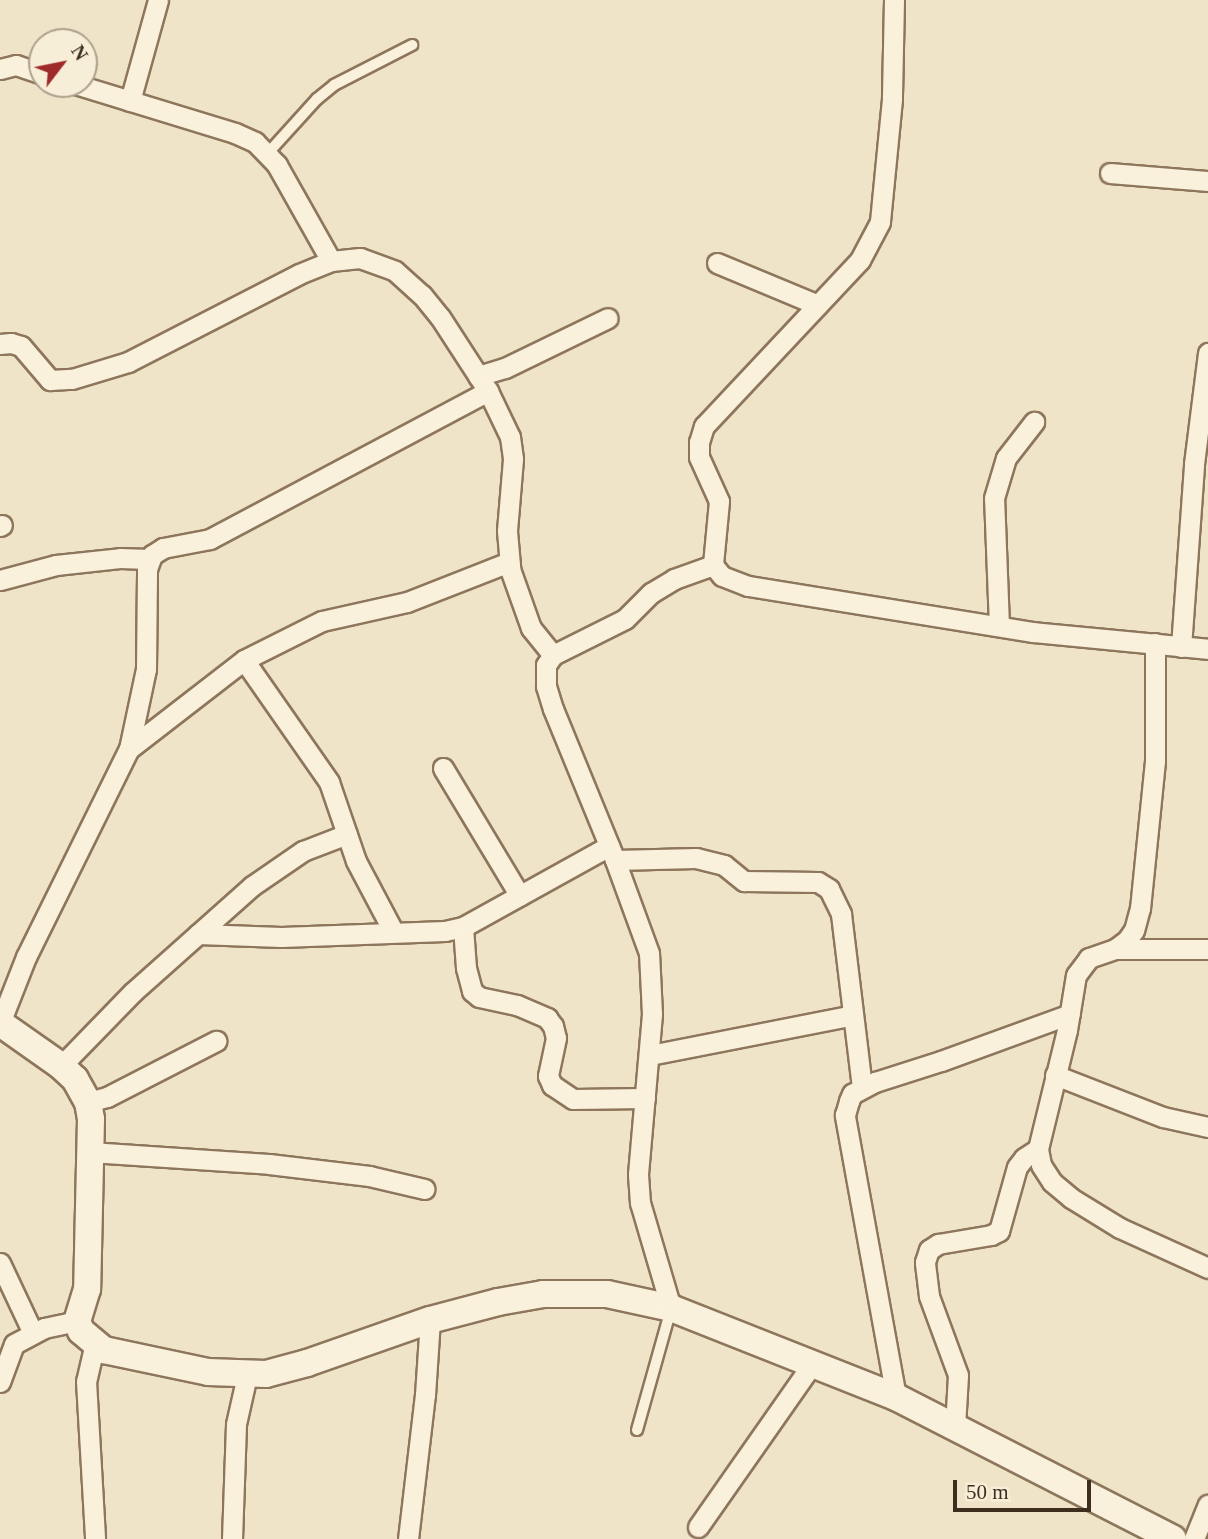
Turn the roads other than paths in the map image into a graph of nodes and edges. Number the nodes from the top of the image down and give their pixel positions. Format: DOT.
graph roads {
  1 [pos="158,0"];
  2 [pos="894,0"];
  3 [pos="412,45"];
  4 [pos="0,69"];
  5 [pos="28,69"];
  6 [pos="98,91"];
  7 [pos="130,101"];
  8 [pos="268,153"];
  9 [pos="1110,173"];
  10 [pos="1208,181"];
  11 [pos="331,261"];
  12 [pos="717,263"];
  13 [pos="818,305"];
  14 [pos="608,317"];
  15 [pos="0,344"];
  16 [pos="1208,353"];
  17 [pos="483,384"];
  18 [pos="1034,422"];
  19 [pos="149,559"];
  20 [pos="509,562"];
  21 [pos="713,565"];
  22 [pos="0,580"];
  23 [pos="999,626"];
  24 [pos="1155,643"];
  25 [pos="1181,647"];
  26 [pos="1208,649"];
  27 [pos="553,655"];
  28 [pos="244,660"];
  29 [pos="129,749"];
  30 [pos="443,768"];
  31 [pos="348,834"];
  32 [pos="612,853"];
  33 [pos="520,896"];
  34 [pos="463,927"];
  35 [pos="393,931"];
  36 [pos="198,934"];
  37 [pos="1115,949"];
  38 [pos="1208,949"];
  39 [pos="1070,1014"];
  40 [pos="853,1015"];
  41 [pos="0,1023"];
  42 [pos="216,1041"];
  43 [pos="650,1055"];
  44 [pos="61,1066"];
  45 [pos="1055,1075"];
  46 [pos="862,1088"];
  47 [pos="645,1098"];
  48 [pos="88,1102"];
  49 [pos="1208,1127"];
  50 [pos="1038,1149"];
  51 [pos="90,1152"];
  52 [pos="425,1188"];
  53 [pos="0,1263"];
  54 [pos="1208,1268"];
  55 [pos="671,1308"];
  56 [pos="430,1320"];
  57 [pos="77,1321"];
  58 [pos="33,1333"];
  59 [pos="95,1343"];
  60 [pos="812,1364"];
  61 [pos="247,1375"];
  62 [pos="0,1382"];
  63 [pos="897,1397"];
  64 [pos="955,1427"];
  65 [pos="637,1430"];
  66 [pos="1208,1505"];
  67 [pos="698,1527"];
  68 [pos="95,1539"];
  69 [pos="232,1539"];
  70 [pos="408,1539"];
  71 [pos="1173,1539"];
  72 [pos="1194,1539"];
  1 -- 7 [label="street"];
  2 -- 13 [label="street"];
  3 -- 8 [label="lane"];
  4 -- 5 [label="street"];
  6 -- 7 [label="street"];
  7 -- 8 [label="street"];
  8 -- 11 [label="street"];
  9 -- 10 [label="street"];
  11 -- 15 [label="street"];
  11 -- 17 [label="street"];
  12 -- 13 [label="street"];
  13 -- 21 [label="street"];
  14 -- 17 [label="street"];
  16 -- 25 [label="street"];
  17 -- 19 [label="street"];
  17 -- 20 [label="street"];
  18 -- 23 [label="street"];
  19 -- 22 [label="street"];
  19 -- 29 [label="street"];
  20 -- 27 [label="street"];
  20 -- 28 [label="street"];
  21 -- 23 [label="street"];
  21 -- 27 [label="street"];
  23 -- 24 [label="street"];
  24 -- 25 [label="street"];
  24 -- 37 [label="street"];
  25 -- 26 [label="street"];
  27 -- 32 [label="street"];
  28 -- 29 [label="street"];
  28 -- 31 [label="street"];
  29 -- 41 [label="street"];
  30 -- 33 [label="street"];
  31 -- 35 [label="street"];
  31 -- 36 [label="street"];
  32 -- 33 [label="street"];
  32 -- 40 [label="street"];
  32 -- 43 [label="street"];
  33 -- 34 [label="street"];
  34 -- 35 [label="street"];
  34 -- 47 [label="street"];
  35 -- 36 [label="street"];
  36 -- 44 [label="street"];
  37 -- 38 [label="street"];
  37 -- 39 [label="street"];
  39 -- 45 [label="street"];
  39 -- 46 [label="street"];
  40 -- 43 [label="street"];
  40 -- 46 [label="street"];
  41 -- 44 [label="street"];
  42 -- 48 [label="street"];
  43 -- 47 [label="street"];
  44 -- 48 [label="street"];
  45 -- 49 [label="street"];
  45 -- 50 [label="street"];
  46 -- 63 [label="street"];
  47 -- 55 [label="street"];
  48 -- 51 [label="street"];
  50 -- 54 [label="street"];
  50 -- 64 [label="street"];
  51 -- 52 [label="street"];
  51 -- 57 [label="street"];
  53 -- 58 [label="street"];
  55 -- 56 [label="street"];
  55 -- 60 [label="street"];
  55 -- 65 [label="lane"];
  56 -- 61 [label="street"];
  56 -- 70 [label="street"];
  57 -- 58 [label="street"];
  57 -- 59 [label="street"];
  58 -- 62 [label="street"];
  59 -- 61 [label="street"];
  59 -- 68 [label="street"];
  60 -- 63 [label="street"];
  60 -- 67 [label="street"];
  61 -- 69 [label="street"];
  63 -- 64 [label="street"];
  64 -- 71 [label="street"];
  66 -- 72 [label="street"];
}
